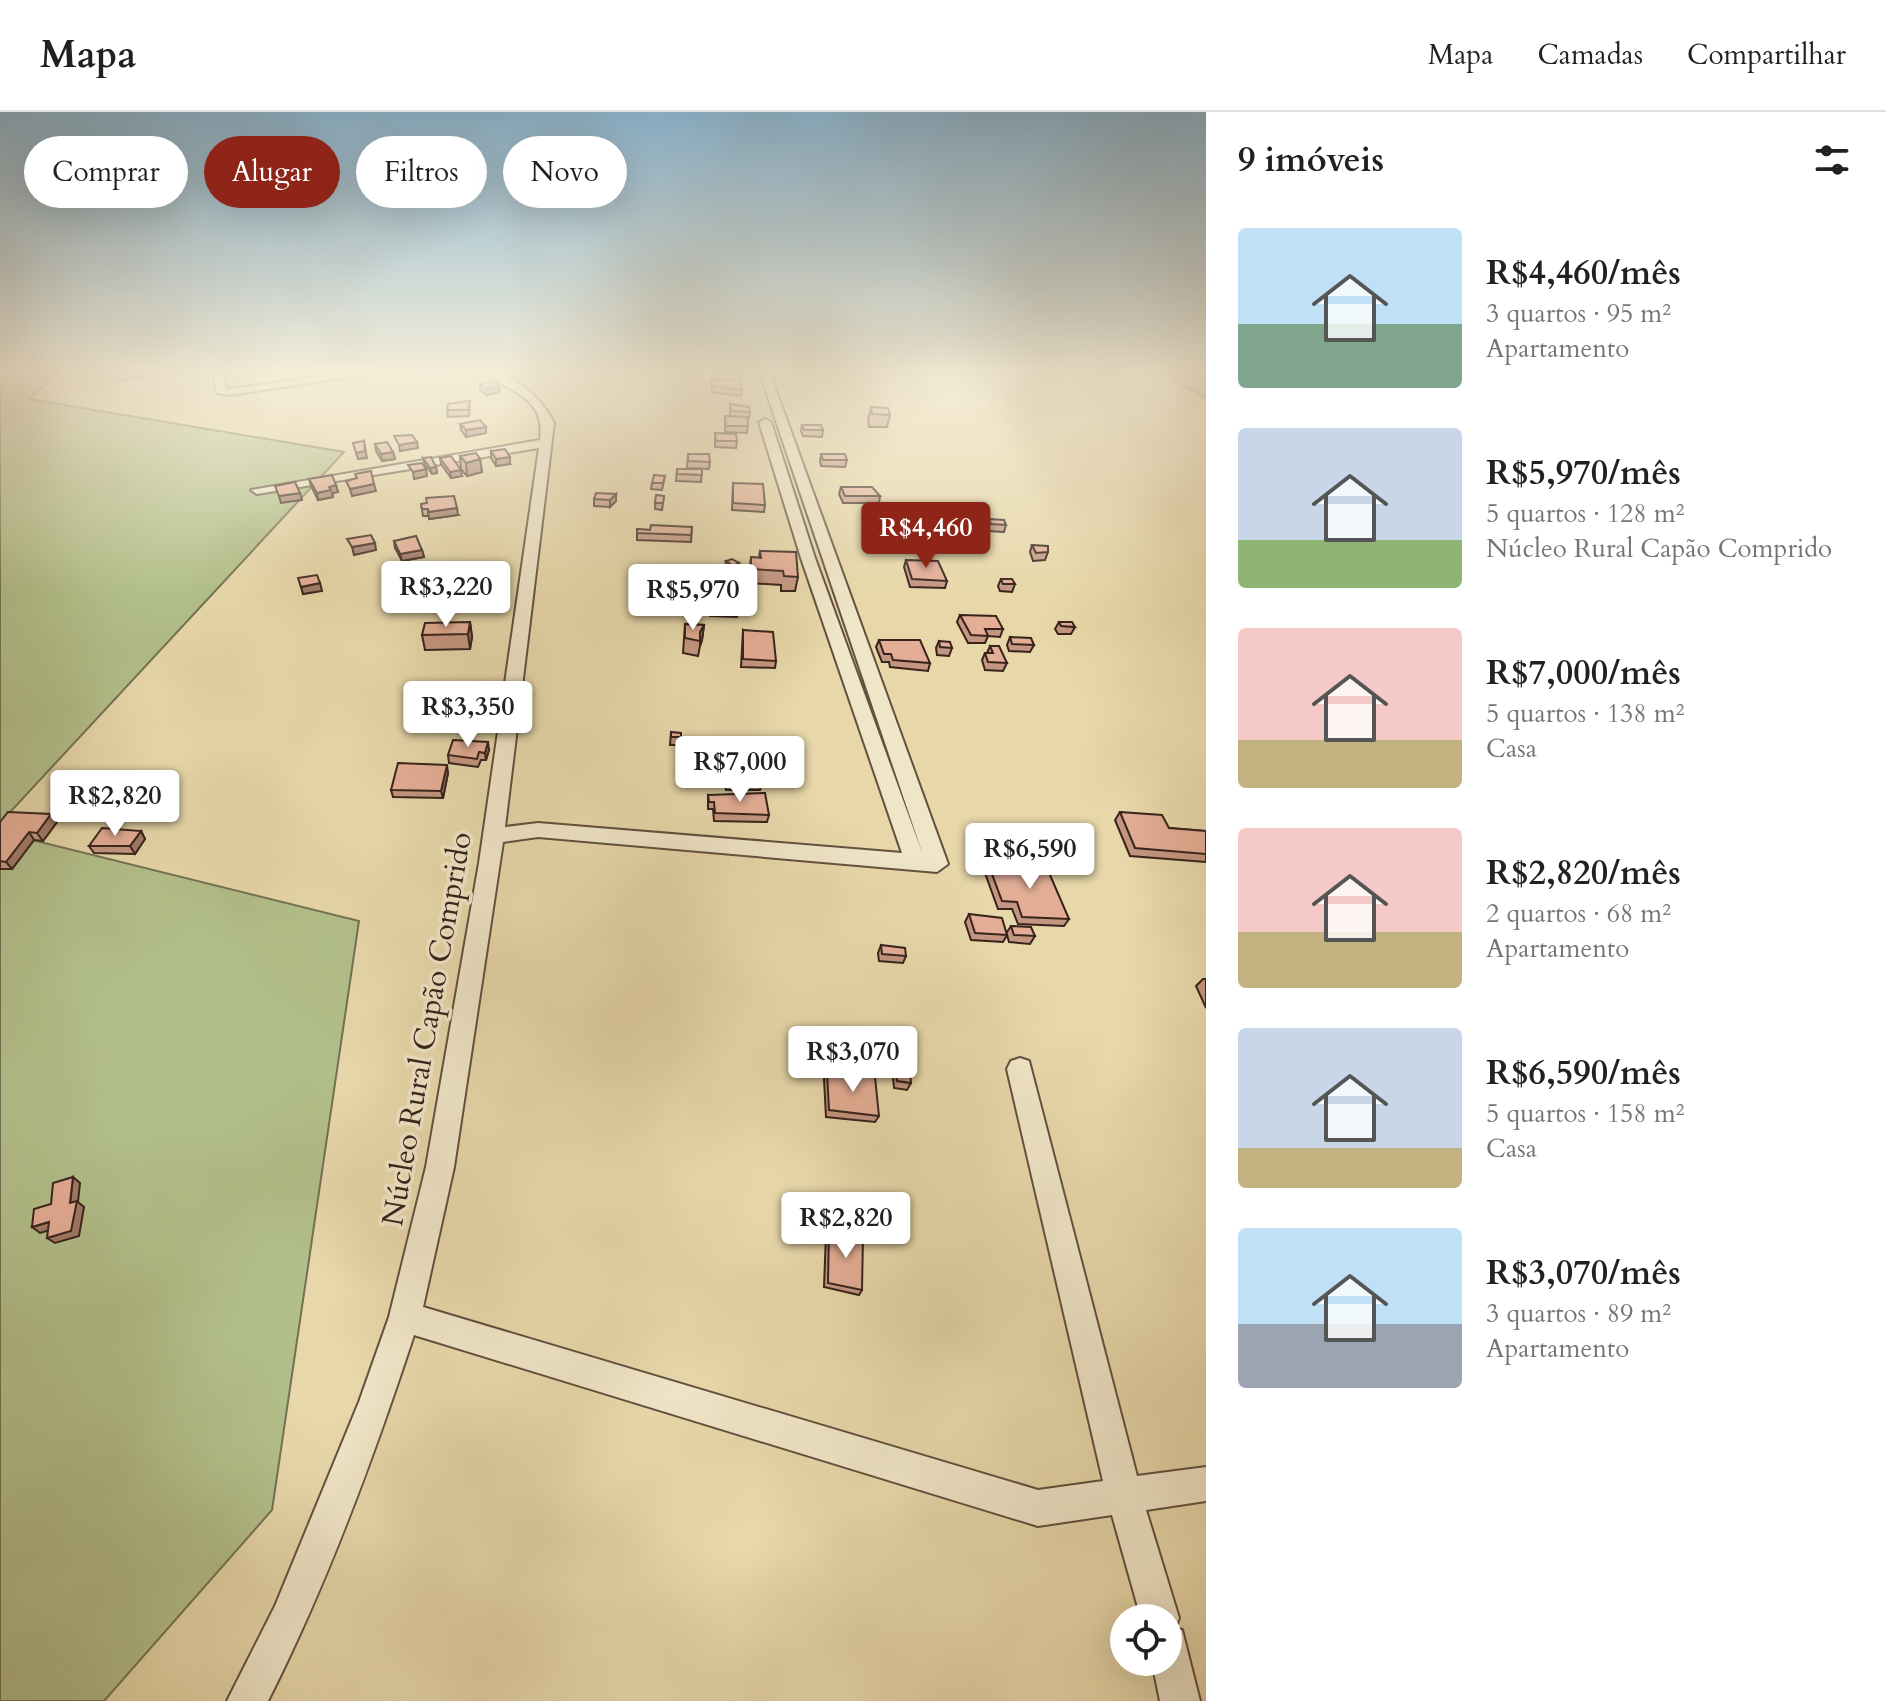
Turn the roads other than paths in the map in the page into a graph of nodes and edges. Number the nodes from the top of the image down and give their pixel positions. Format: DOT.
graph roads {
  1 [pos="533,445"];
  2 [pos="546,445"];
  3 [pos="773,445"];
  4 [pos="790,445"];
  5 [pos="257,490"];
  6 [pos="796,519"];
  7 [pos="815,519"];
  8 [pos="494,836"];
  9 [pos="915,862"];
  10 [pos="1020,1069"];
  11 [pos="405,1317"];
  12 [pos="1206,1484"];
  13 [pos="1124,1495"];
  14 [pos="1156,1604"];
  15 [pos="1175,1676"];
  16 [pos="247,1701"];
  17 [pos="1180,1701"];
  1 -- 5 [label="street"];
  2 -- 8 [label="street, Núcleo Rural Capão Comprido"];
  3 -- 6 [label="street"];
  4 -- 7 [label="street"];
  6 -- 7 [label="street"];
  6 -- 9 [label="street"];
  7 -- 9 [label="street"];
  8 -- 9 [label="street"];
  8 -- 11 [label="street, Núcleo Rural Capão Comprido"];
  10 -- 13 [label="street"];
  11 -- 13 [label="street"];
  11 -- 16 [label="street, Núcleo Rural Capão Comprido"];
  12 -- 13 [label="street"];
  13 -- 14 [label="street"];
  15 -- 17 [label="street"];
}
